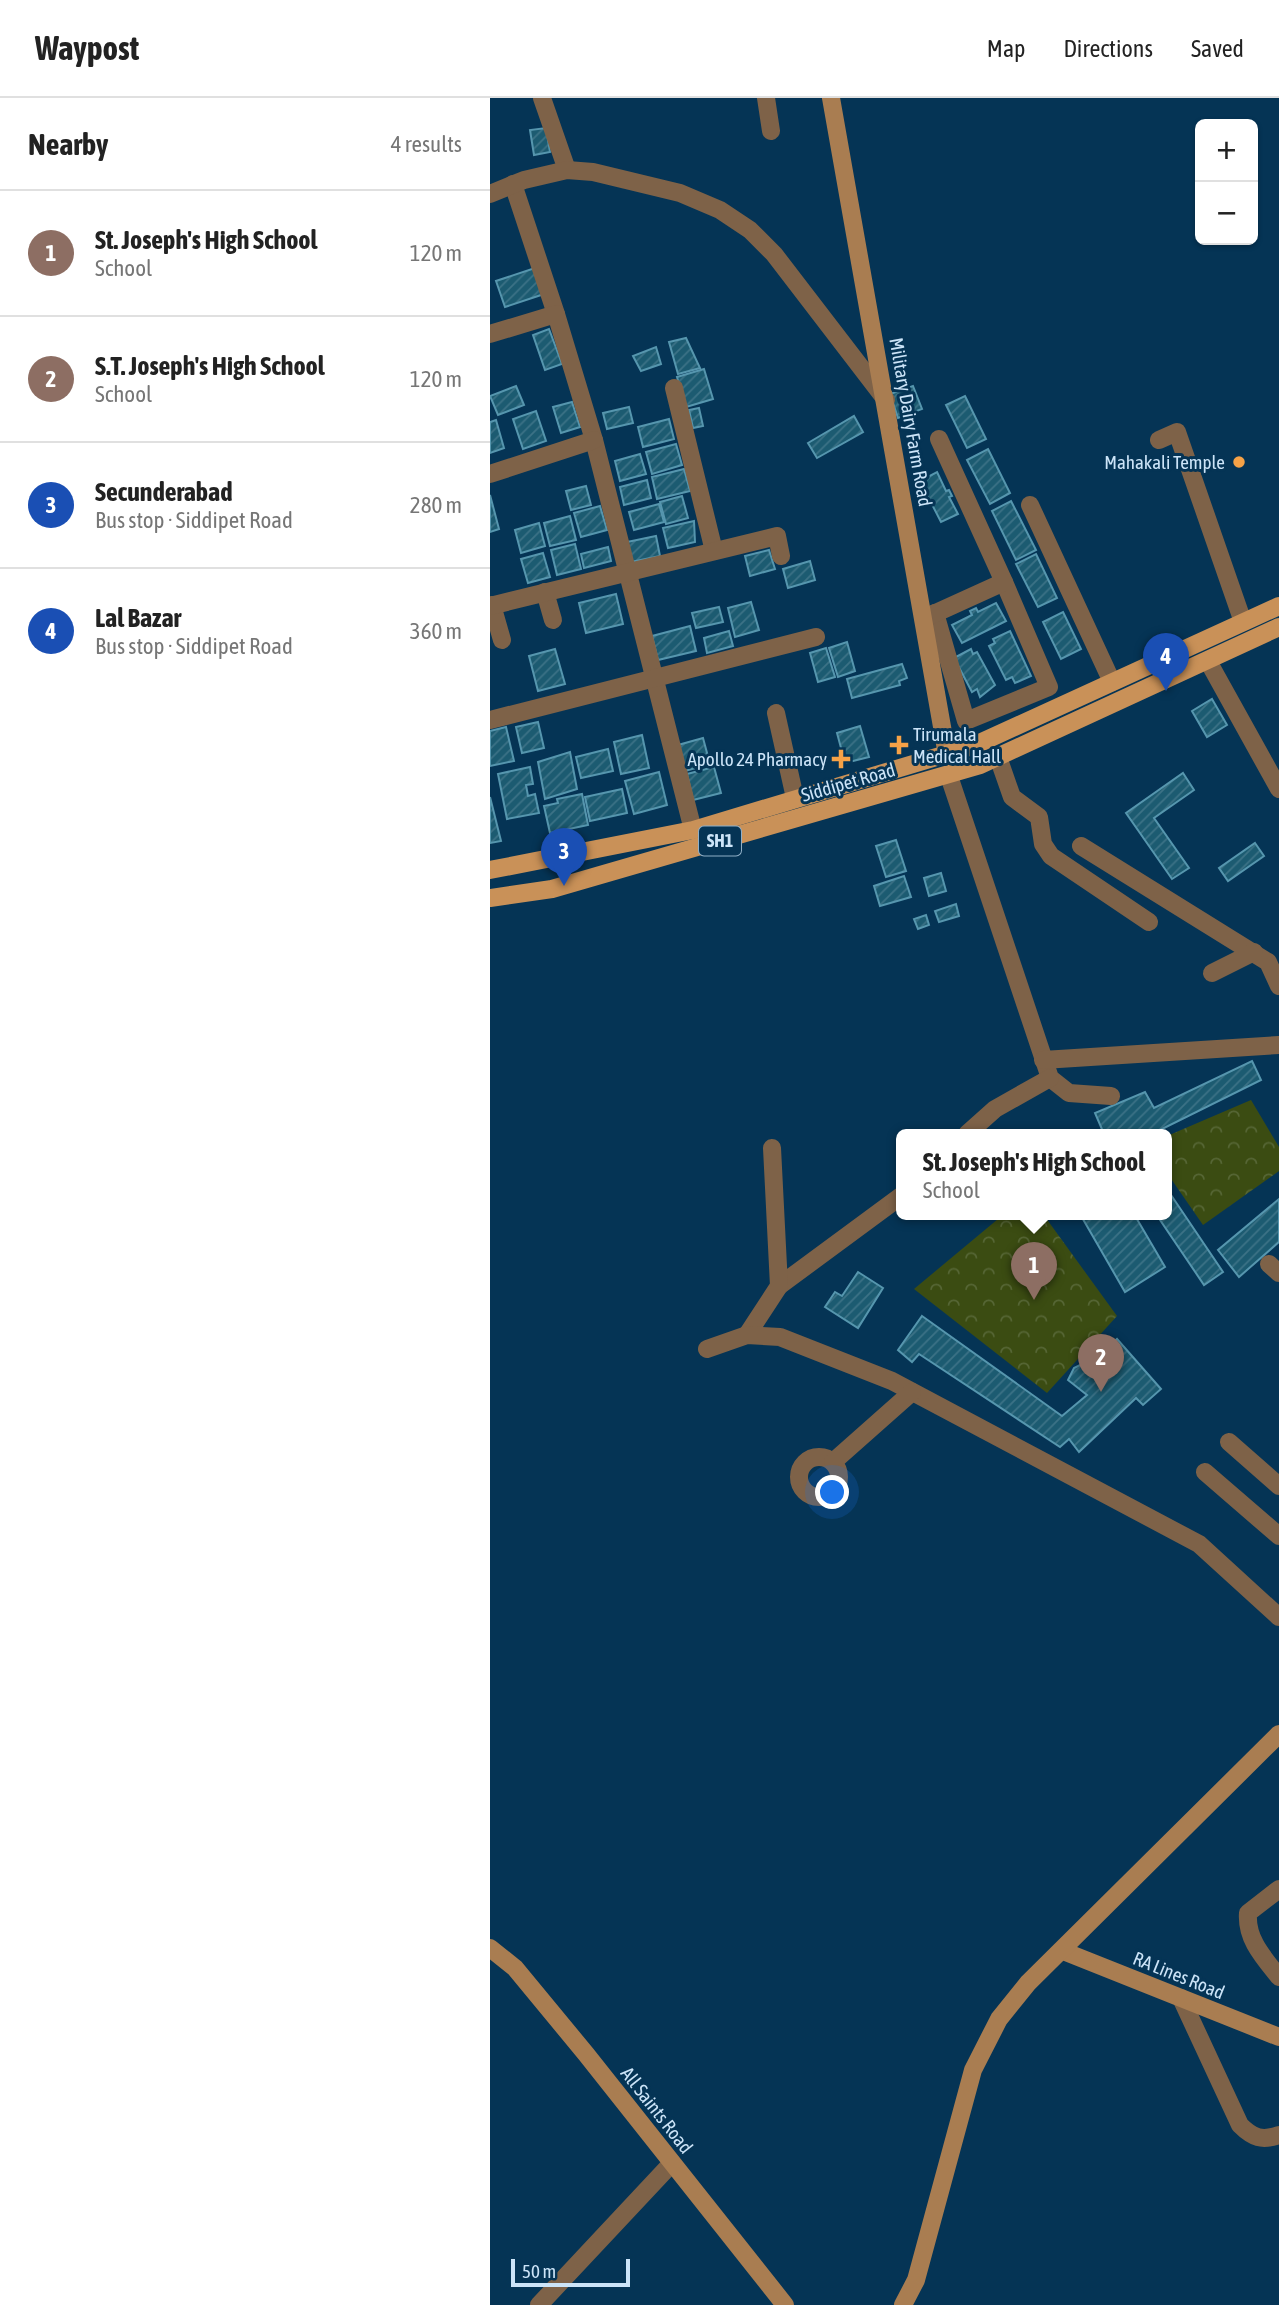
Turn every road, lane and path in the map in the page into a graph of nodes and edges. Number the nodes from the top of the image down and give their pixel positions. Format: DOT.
graph roads {
  1 [pos="541,98"];
  2 [pos="766,98"];
  3 [pos="831,98"];
  4 [pos="771,131"];
  5 [pos="567,170"];
  6 [pos="513,184"];
  7 [pos="490,194"];
  8 [pos="556,314"];
  9 [pos="490,334"];
  10 [pos="674,388"];
  11 [pos="886,400"];
  12 [pos="939,439"];
  13 [pos="594,440"];
  14 [pos="1159,440"];
  15 [pos="490,474"];
  16 [pos="1030,505"];
  17 [pos="714,551"];
  18 [pos="781,556"];
  19 [pos="628,572"];
  20 [pos="1004,582"];
  21 [pos="545,592"];
  22 [pos="491,606"];
  23 [pos="929,615"];
  24 [pos="1277,617"];
  25 [pos="553,620"];
  26 [pos="1243,622"];
  27 [pos="816,637"];
  28 [pos="502,640"];
  29 [pos="1208,660"];
  30 [pos="652,678"];
  31 [pos="1112,682"];
  32 [pos="776,713"];
  33 [pos="490,720"];
  34 [pos="947,755"];
  35 [pos="998,757"];
  36 [pos="949,776"];
  37 [pos="1279,789"];
  38 [pos="795,799"];
  39 [pos="693,830"];
  40 [pos="1080,846"];
  41 [pos="490,870"];
  42 [pos="490,898"];
  43 [pos="1149,922"];
  44 [pos="1270,959"];
  45 [pos="1212,973"];
  46 [pos="1279,986"];
  47 [pos="1279,1045"];
  48 [pos="1043,1060"];
  49 [pos="1050,1078"];
  50 [pos="1111,1096"];
  51 [pos="973,1129"];
  52 [pos="772,1148"];
  53 [pos="896,1200"];
  54 [pos="779,1286"];
  55 [pos="747,1335"];
  56 [pos="707,1349"];
  57 [pos="912,1392"];
  58 [pos="1229,1442"];
  59 [pos="833,1462"];
  60 [pos="1205,1472"];
  61 [pos="1279,1486"];
  62 [pos="1279,1535"];
  63 [pos="1279,1616"];
  64 [pos="1279,1734"];
  65 [pos="1279,1889"];
  66 [pos="490,1948"];
  67 [pos="1063,1951"];
  68 [pos="1279,1977"];
  69 [pos="1181,1998"];
  70 [pos="1279,2037"];
  71 [pos="1279,2135"];
  72 [pos="672,2163"];
  73 [pos="539,2305"];
  74 [pos="785,2305"];
  75 [pos="902,2305"];
  1 -- 5 [label="street"];
  2 -- 4 [label="street"];
  3 -- 11 [label="main road, Military Dairy Farm Road"];
  5 -- 6 [label="street"];
  5 -- 11 [label="street"];
  6 -- 7 [label="street"];
  6 -- 8 [label="street"];
  8 -- 9 [label="street"];
  8 -- 13 [label="street"];
  10 -- 17 [label="street"];
  11 -- 23 [label="main road, Military Dairy Farm Road"];
  12 -- 20 [label="street"];
  13 -- 15 [label="street"];
  13 -- 19 [label="street"];
  14 -- 26 [label="street"];
  16 -- 31 [label="street"];
  17 -- 18 [label="street"];
  17 -- 19 [label="street"];
  19 -- 21 [label="street"];
  19 -- 30 [label="street"];
  20 -- 23 [label="street"];
  20 -- 23 [label="street"];
  21 -- 22 [label="street"];
  21 -- 25 [label="street"];
  22 -- 28 [label="street"];
  23 -- 34 [label="main road, Military Dairy Farm Road"];
  24 -- 26 [label="main road, Siddipet Road / SH1"];
  24 -- 29 [label="main road, Siddipet Road / SH1"];
  26 -- 31 [label="main road, Siddipet Road / SH1"];
  27 -- 30 [label="street"];
  29 -- 35 [label="main road, Siddipet Road / SH1"];
  29 -- 37 [label="street"];
  30 -- 33 [label="street"];
  30 -- 39 [label="street"];
  31 -- 34 [label="main road, Siddipet Road / SH1"];
  32 -- 38 [label="street"];
  34 -- 36 [label="main road"];
  34 -- 38 [label="main road, Siddipet Road / SH1"];
  35 -- 36 [label="main road, Siddipet Road / SH1"];
  35 -- 43 [label="street"];
  36 -- 42 [label="main road, Siddipet Road / SH1"];
  36 -- 48 [label="street"];
  38 -- 39 [label="main road, Siddipet Road / SH1"];
  39 -- 41 [label="main road, Siddipet Road / SH1"];
  40 -- 44 [label="street"];
  44 -- 45 [label="street"];
  44 -- 46 [label="street"];
  47 -- 48 [label="street"];
  48 -- 49 [label="street"];
  49 -- 50 [label="street"];
  49 -- 51 [label="street"];
  52 -- 54 [label="street"];
  53 -- 54 [label="street"];
  54 -- 55 [label="street"];
  55 -- 56 [label="street"];
  55 -- 57 [label="street"];
  57 -- 59 [label="street"];
  57 -- 63 [label="street"];
  58 -- 61 [label="street"];
  60 -- 62 [label="street"];
  64 -- 67 [label="main road"];
  65 -- 68 [label="street"];
  66 -- 72 [label="main road, All Saints Road"];
  67 -- 69 [label="main road, RA Lines Road"];
  67 -- 75 [label="main road"];
  69 -- 70 [label="main road, RA Lines Road"];
  69 -- 71 [label="street"];
  72 -- 73 [label="street"];
  72 -- 74 [label="main road, All Saints Road"];
}
